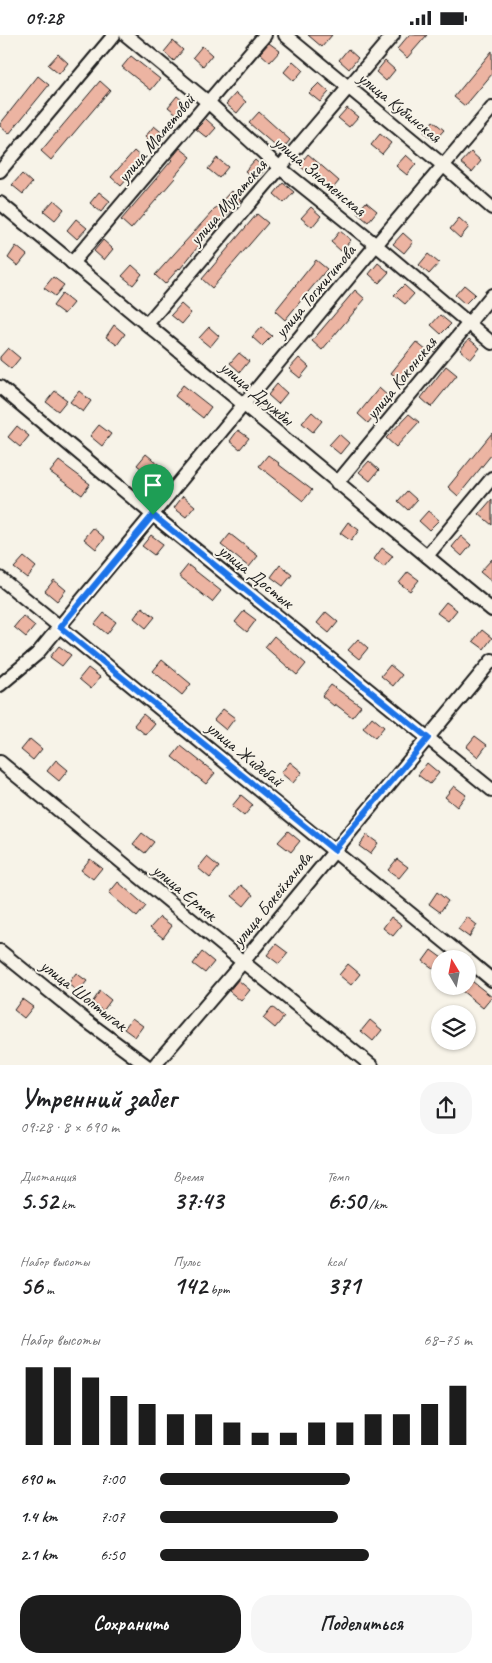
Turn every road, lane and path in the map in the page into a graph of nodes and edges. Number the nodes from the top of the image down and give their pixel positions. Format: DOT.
graph roads {
  1 [pos="114,35"];
  2 [pos="126,35"];
  3 [pos="265,35"];
  4 [pos="285,35"];
  5 [pos="393,35"];
  6 [pos="348,87"];
  7 [pos="209,103"];
  8 [pos="492,108"];
  9 [pos="444,166"];
  10 [pos="280,168"];
  11 [pos="0,171"];
  12 [pos="0,203"];
  13 [pos="492,208"];
  14 [pos="376,245"];
  15 [pos="72,263"];
  16 [pos="492,295"];
  17 [pos="468,323"];
  18 [pos="146,324"];
  19 [pos="492,343"];
  20 [pos="0,387"];
  21 [pos="243,405"];
  22 [pos="492,478"];
  23 [pos="337,483"];
  24 [pos="153,515"];
  25 [pos="428,556"];
  26 [pos="0,578"];
  27 [pos="492,610"];
  28 [pos="60,627"];
  29 [pos="492,660"];
  30 [pos="0,685"];
  31 [pos="428,738"];
  32 [pos="0,762"];
  33 [pos="492,790"];
  34 [pos="334,850"];
  35 [pos="456,950"];
  36 [pos="0,951"];
  37 [pos="242,962"];
  38 [pos="476,967"];
  39 [pos="492,980"];
  40 [pos="147,1065"];
  41 [pos="154,1065"];
  42 [pos="372,1065"];
  1 -- 11 [label="street"];
  2 -- 7 [label="street, улица Знаменская"];
  3 -- 7 [label="street, улица Маметовой"];
  4 -- 6 [label="street, улица Кубинская"];
  5 -- 6 [label="street, улица Муратская"];
  6 -- 9 [label="street, улица Кубинская"];
  6 -- 10 [label="street, улица Муратская"];
  7 -- 10 [label="street, улица Знаменская"];
  7 -- 15 [label="street, улица Маметовой"];
  8 -- 9 [label="street, улица Тогжигитова"];
  9 -- 13 [label="street, улица Кубинская"];
  9 -- 14 [label="street, улица Тогжигитова"];
  10 -- 14 [label="street, улица Знаменская"];
  10 -- 18 [label="street, улица Муратская"];
  12 -- 15 [label="street, улица Дружбы"];
  14 -- 17 [label="street, улица Знаменская"];
  14 -- 21 [label="street, улица Тогжигитова"];
  15 -- 18 [label="street, улица Дружбы"];
  16 -- 17 [label="street, улица Коконская"];
  17 -- 19 [label="street, улица Знаменская"];
  17 -- 23 [label="street, улица Коконская"];
  18 -- 21 [label="street, улица Дружбы"];
  20 -- 24 [label="street, улица Достык"];
  21 -- 23 [label="street, улица Дружбы"];
  21 -- 24 [label="street, улица Тогжигитова"];
  22 -- 25 [label="street"];
  23 -- 25 [label="street, улица Дружбы"];
  24 -- 28 [label="street, улица Тогжигитова"];
  24 -- 31 [label="street, улица Достык"];
  25 -- 27 [label="street, улица Дружбы"];
  26 -- 28 [label="street, улица Жидебай"];
  28 -- 30 [label="street, улица Тогжигитова"];
  28 -- 34 [label="street, улица Жидебай"];
  29 -- 31 [label="street, улица Бокейханова"];
  31 -- 33 [label="street, улица Достык"];
  31 -- 34 [label="street, улица Бокейханова"];
  32 -- 37 [label="street, улица Ермек"];
  34 -- 35 [label="street, улица Жидебай"];
  34 -- 37 [label="street, улица Бокейханова"];
  36 -- 40 [label="street, улица Шоптыгак"];
  37 -- 41 [label="street, улица Бокейханова"];
  37 -- 42 [label="street, улица Ермек"];
  38 -- 39 [label="street, улица Жидебай"];
}
